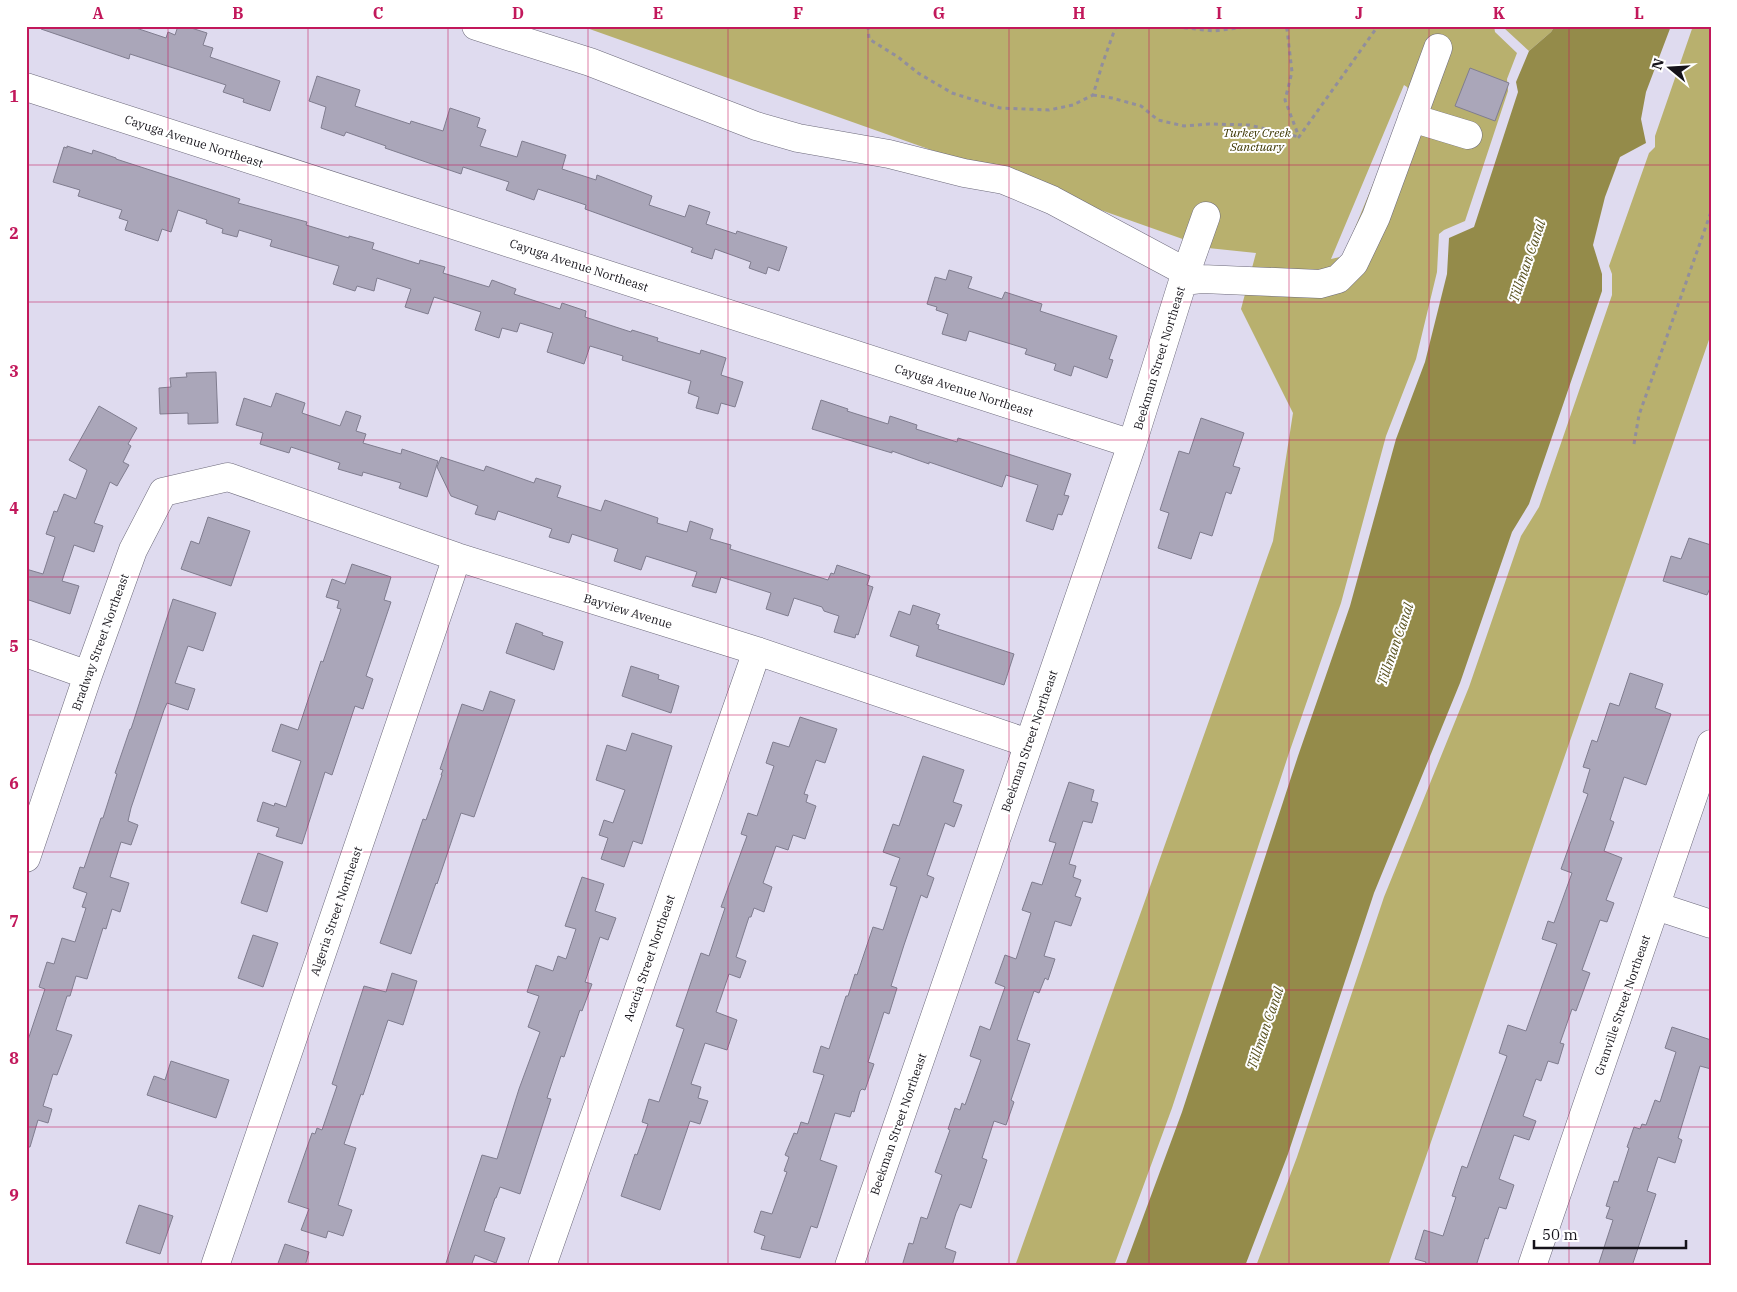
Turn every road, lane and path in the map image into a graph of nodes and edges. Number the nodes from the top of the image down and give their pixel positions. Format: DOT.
graph roads {
  1 [pos="476,26"];
  2 [pos="868,26"];
  3 [pos="1116,26"];
  4 [pos="1168,26"];
  5 [pos="1253,26"];
  6 [pos="1278,26"];
  7 [pos="1378,26"];
  8 [pos="1438,48"];
  9 [pos="26,87"];
  10 [pos="1093,95"];
  11 [pos="1412,118"];
  12 [pos="1468,135"];
  13 [pos="1299,137"];
  14 [pos="1711,212"];
  15 [pos="1206,216"];
  16 [pos="1184,277"];
  17 [pos="1132,444"];
  18 [pos="1634,444"];
  19 [pos="228,477"];
  20 [pos="457,557"];
  21 [pos="757,651"];
  22 [pos="26,653"];
  23 [pos="88,675"];
  24 [pos="1028,744"];
  25 [pos="1711,744"];
  26 [pos="26,858"];
  27 [pos="1656,906"];
  28 [pos="1711,924"];
  29 [pos="215,1266"];
  30 [pos="542,1266"];
  31 [pos="849,1266"];
  32 [pos="1532,1266"];
  1 -- 16 [label="street"];
  2 -- 10 [label="path"];
  3 -- 10 [label="path"];
  4 -- 5 [label="path"];
  6 -- 13 [label="path"];
  7 -- 13 [label="path"];
  8 -- 11 [label="street"];
  9 -- 17 [label="street, Cayuga Avenue Northeast"];
  10 -- 13 [label="path"];
  11 -- 12 [label="street"];
  11 -- 16 [label="street"];
  14 -- 18 [label="path"];
  15 -- 16 [label="street, Beekman Street Northeast"];
  16 -- 17 [label="street, Beekman Street Northeast"];
  17 -- 24 [label="street, Beekman Street Northeast"];
  19 -- 20 [label="street, Bayview Avenue"];
  19 -- 23 [label="street, Bradway Street Northeast"];
  20 -- 21 [label="street, Bayview Avenue"];
  20 -- 29 [label="street, Algeria Street Northeast"];
  21 -- 24 [label="street, Bayview Avenue"];
  21 -- 30 [label="street, Acacia Street Northeast"];
  22 -- 23 [label="street"];
  23 -- 26 [label="street, Bradway Street Northeast"];
  24 -- 31 [label="street, Beekman Street Northeast"];
  25 -- 27 [label="street, Granville Street Northeast"];
  27 -- 28 [label="street"];
  27 -- 32 [label="street, Granville Street Northeast"];
}
